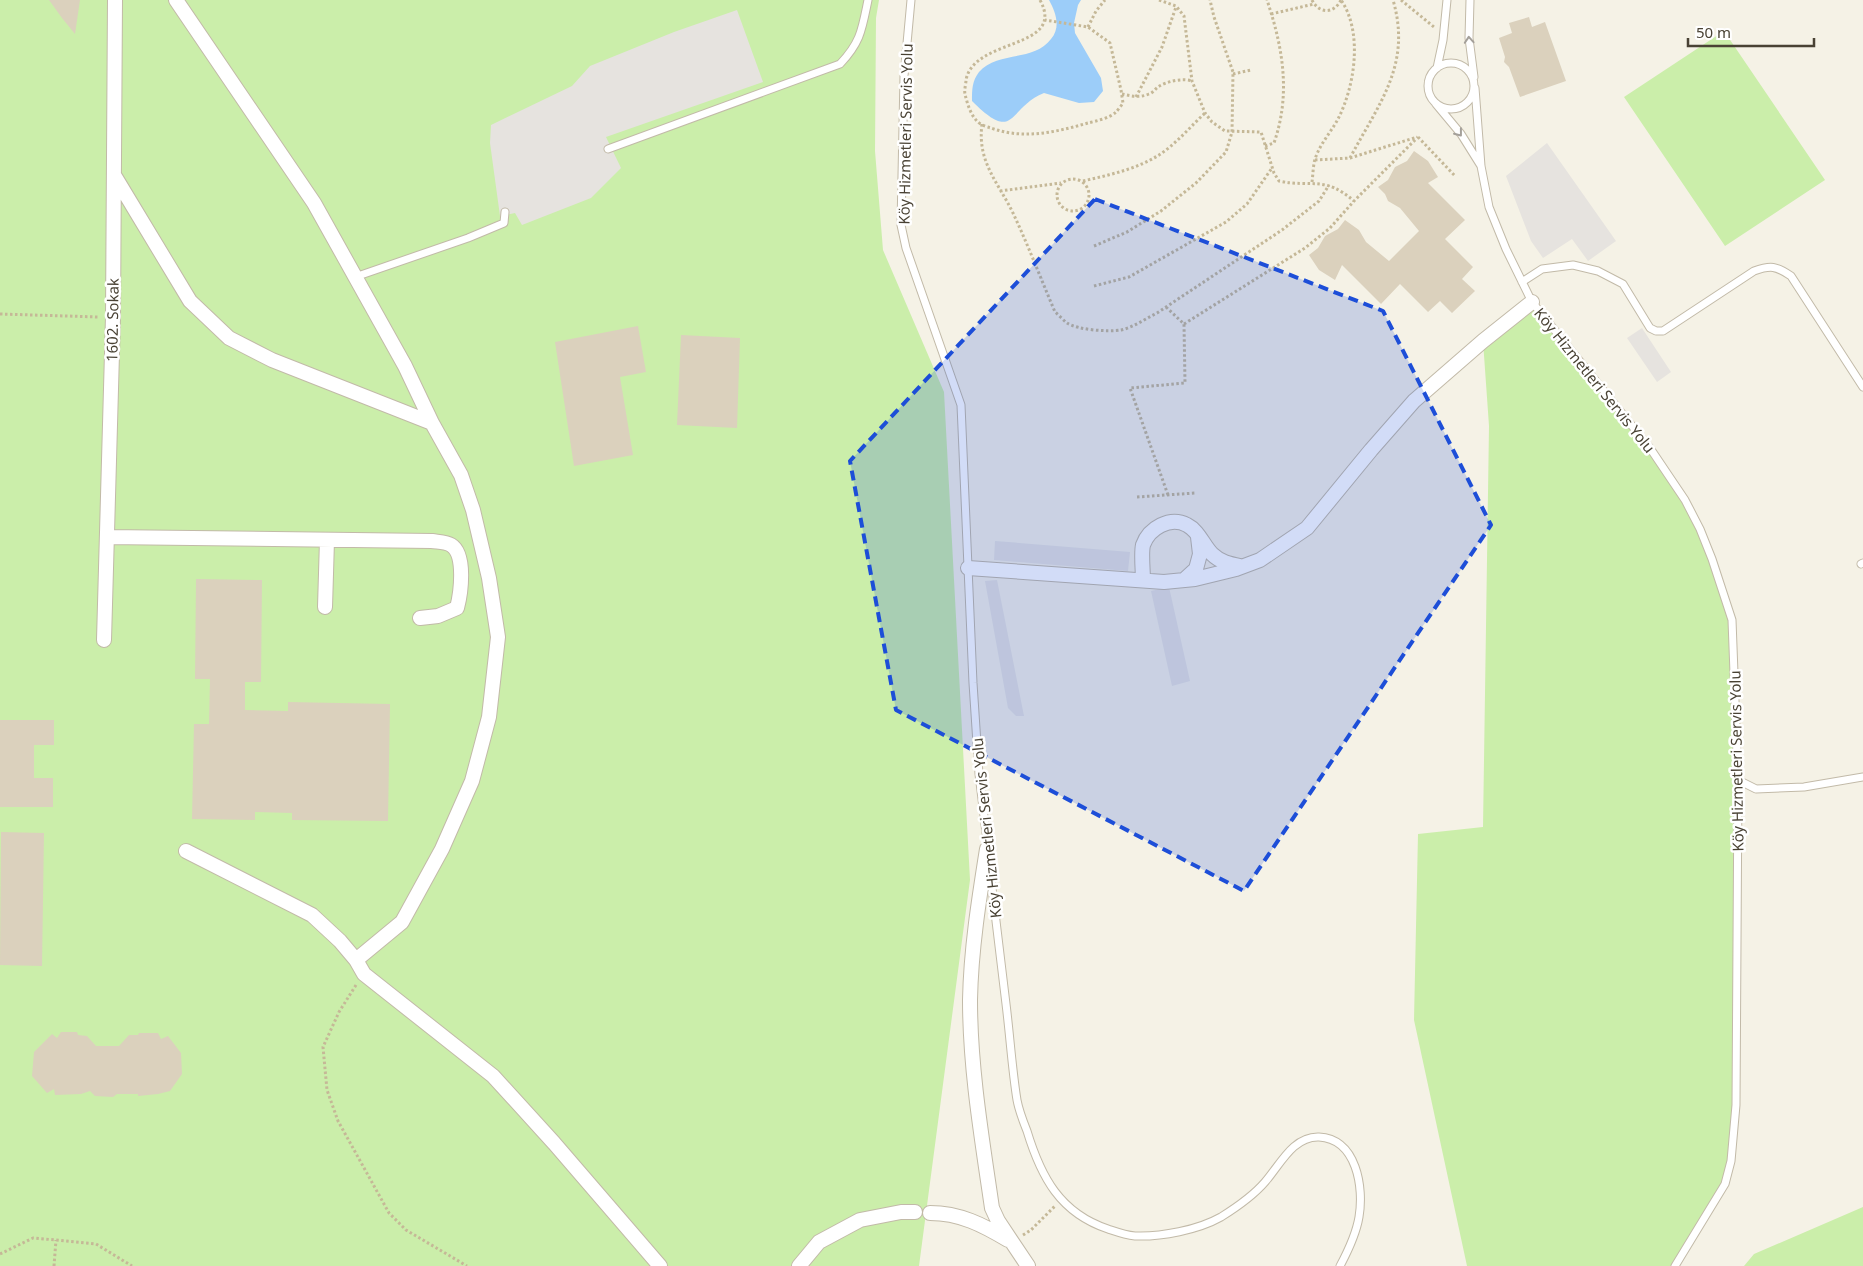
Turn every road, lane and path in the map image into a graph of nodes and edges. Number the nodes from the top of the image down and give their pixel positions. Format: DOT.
graph roads {
  1 [pos="115,0"];
  2 [pos="176,0"];
  3 [pos="868,0"];
  4 [pos="911,0"];
  5 [pos="1040,0"];
  6 [pos="1105,0"];
  7 [pos="1159,0"];
  8 [pos="1210,0"];
  9 [pos="1267,0"];
  10 [pos="1341,0"];
  11 [pos="1392,0"];
  12 [pos="1402,0"];
  13 [pos="1447,0"];
  14 [pos="1470,0"];
  15 [pos="1313,2"];
  16 [pos="1176,6"];
  17 [pos="1271,14"];
  18 [pos="1046,20"];
  19 [pos="1088,27"];
  20 [pos="1443,32"];
  21 [pos="1437,68"];
  22 [pos="1251,70"];
  23 [pos="1233,74"];
  24 [pos="1192,80"];
  25 [pos="1474,84"];
  26 [pos="1122,94"];
  27 [pos="1136,97"];
  28 [pos="1434,102"];
  29 [pos="1205,113"];
  30 [pos="982,124"];
  31 [pos="1232,132"];
  32 [pos="1418,136"];
  33 [pos="1265,146"];
  34 [pos="608,149"];
  35 [pos="1350,158"];
  36 [pos="1315,160"];
  37 [pos="1481,166"];
  38 [pos="1272,168"];
  39 [pos="114,175"];
  40 [pos="1455,176"];
  41 [pos="1083,181"];
  42 [pos="1312,182"];
  43 [pos="1061,184"];
  44 [pos="1329,185"];
  45 [pos="1000,191"];
  46 [pos="1354,201"];
  47 [pos="505,212"];
  48 [pos="1094,246"];
  49 [pos="355,277"];
  50 [pos="1522,282"];
  51 [pos="1094,286"];
  52 [pos="1532,302"];
  53 [pos="1166,307"];
  54 [pos="0,314"];
  55 [pos="113,317"];
  56 [pos="1184,324"];
  57 [pos="1863,387"];
  58 [pos="432,423"];
  59 [pos="1195,493"];
  60 [pos="1168,495"];
  61 [pos="1137,497"];
  62 [pos="1197,534"];
  63 [pos="107,537"];
  64 [pos="328,540"];
  65 [pos="1242,566"];
  66 [pos="968,568"];
  67 [pos="1143,580"];
  68 [pos="1184,580"];
  69 [pos="325,607"];
  70 [pos="420,618"];
  71 [pos="104,640"];
  72 [pos="1863,777"];
  73 [pos="1738,780"];
  74 [pos="988,849"];
  75 [pos="186,851"];
  76 [pos="356,960"];
  77 [pos="364,974"];
  78 [pos="1061,1200"];
  79 [pos="915,1212"];
  80 [pos="930,1213"];
  81 [pos="56,1240"];
  82 [pos="1012,1242"];
  83 [pos="0,1254"];
  84 [pos="54,1266"];
  85 [pos="132,1266"];
  86 [pos="467,1266"];
  87 [pos="660,1266"];
  88 [pos="799,1266"];
  89 [pos="1028,1266"];
  90 [pos="1340,1266"];
  91 [pos="1675,1266"];
  1 -- 39 [label="street, 1602. Sokak"];
  2 -- 49 [label="street"];
  3 -- 34 [label="lane"];
  4 -- 66 [label="lane, Köy Hizmetleri Servis Yolu"];
  5 -- 18 [label="path"];
  6 -- 19 [label="path"];
  7 -- 16 [label="path"];
  8 -- 23 [label="path"];
  9 -- 17 [label="path"];
  10 -- 15 [label="path"];
  10 -- 36 [label="path"];
  11 -- 35 [label="path"];
  12 -- 20 [label="path"];
  13 -- 20 [label="lane"];
  25 -- 14 [label="lane, one-way"];
  15 -- 17 [label="path"];
  16 -- 24 [label="path"];
  16 -- 27 [label="path"];
  17 -- 33 [label="path"];
  18 -- 19 [label="path"];
  18 -- 30 [label="path"];
  19 -- 26 [label="path"];
  20 -- 21 [label="lane"];
  21 -- 25 [label="lane"];
  21 -- 28 [label="lane"];
  22 -- 23 [label="path"];
  23 -- 31 [label="path"];
  24 -- 27 [label="path"];
  24 -- 29 [label="path"];
  25 -- 28 [label="lane"];
  25 -- 37 [label="lane"];
  26 -- 27 [label="path"];
  26 -- 30 [label="path"];
  28 -- 37 [label="lane, one-way"];
  29 -- 31 [label="path"];
  29 -- 41 [label="path"];
  30 -- 45 [label="path"];
  31 -- 33 [label="path"];
  31 -- 48 [label="path"];
  32 -- 35 [label="path"];
  32 -- 40 [label="path"];
  32 -- 46 [label="path"];
  33 -- 38 [label="path"];
  35 -- 36 [label="path"];
  36 -- 42 [label="path"];
  37 -- 50 [label="lane, Köy Hizmetleri Servis Yolu"];
  38 -- 42 [label="path"];
  38 -- 51 [label="path"];
  39 -- 55 [label="street, 1602. Sokak"];
  39 -- 58 [label="street"];
  41 -- 43 [label="path"];
  41 -- 43 [label="path"];
  42 -- 44 [label="path"];
  43 -- 45 [label="path"];
  44 -- 46 [label="path"];
  44 -- 53 [label="path"];
  45 -- 53 [label="path"];
  46 -- 56 [label="path"];
  47 -- 49 [label="lane"];
  49 -- 58 [label="street"];
  50 -- 52 [label="lane, Köy Hizmetleri Servis Yolu"];
  50 -- 57 [label="lane"];
  52 -- 65 [label="street"];
  52 -- 73 [label="lane, Köy Hizmetleri Servis Yolu"];
  53 -- 56 [label="path"];
  54 -- 55 [label="path"];
  55 -- 63 [label="street, 1602. Sokak"];
  56 -- 60 [label="path"];
  58 -- 76 [label="street"];
  59 -- 60 [label="path"];
  60 -- 61 [label="path"];
  62 -- 65 [label="street"];
  62 -- 67 [label="street"];
  62 -- 68 [label="street"];
  63 -- 64 [label="street"];
  63 -- 71 [label="street, 1602. Sokak"];
  64 -- 69 [label="street"];
  64 -- 70 [label="street"];
  65 -- 68 [label="street"];
  66 -- 67 [label="street"];
  66 -- 74 [label="lane, Köy Hizmetleri Servis Yolu"];
  67 -- 68 [label="street"];
  72 -- 73 [label="lane"];
  73 -- 91 [label="lane, Köy Hizmetleri Servis Yolu"];
  74 -- 78 [label="lane, Köy Hizmetleri Servis Yolu"];
  74 -- 82 [label="street"];
  75 -- 76 [label="street"];
  76 -- 77 [label="street"];
  77 -- 86 [label="path"];
  77 -- 87 [label="street"];
  78 -- 82 [label="path"];
  78 -- 90 [label="lane, Köy Hizmetleri Servis Yolu"];
  79 -- 88 [label="street"];
  80 -- 82 [label="street"];
  81 -- 83 [label="path"];
  81 -- 84 [label="path"];
  81 -- 85 [label="path"];
  82 -- 89 [label="street"];
}
